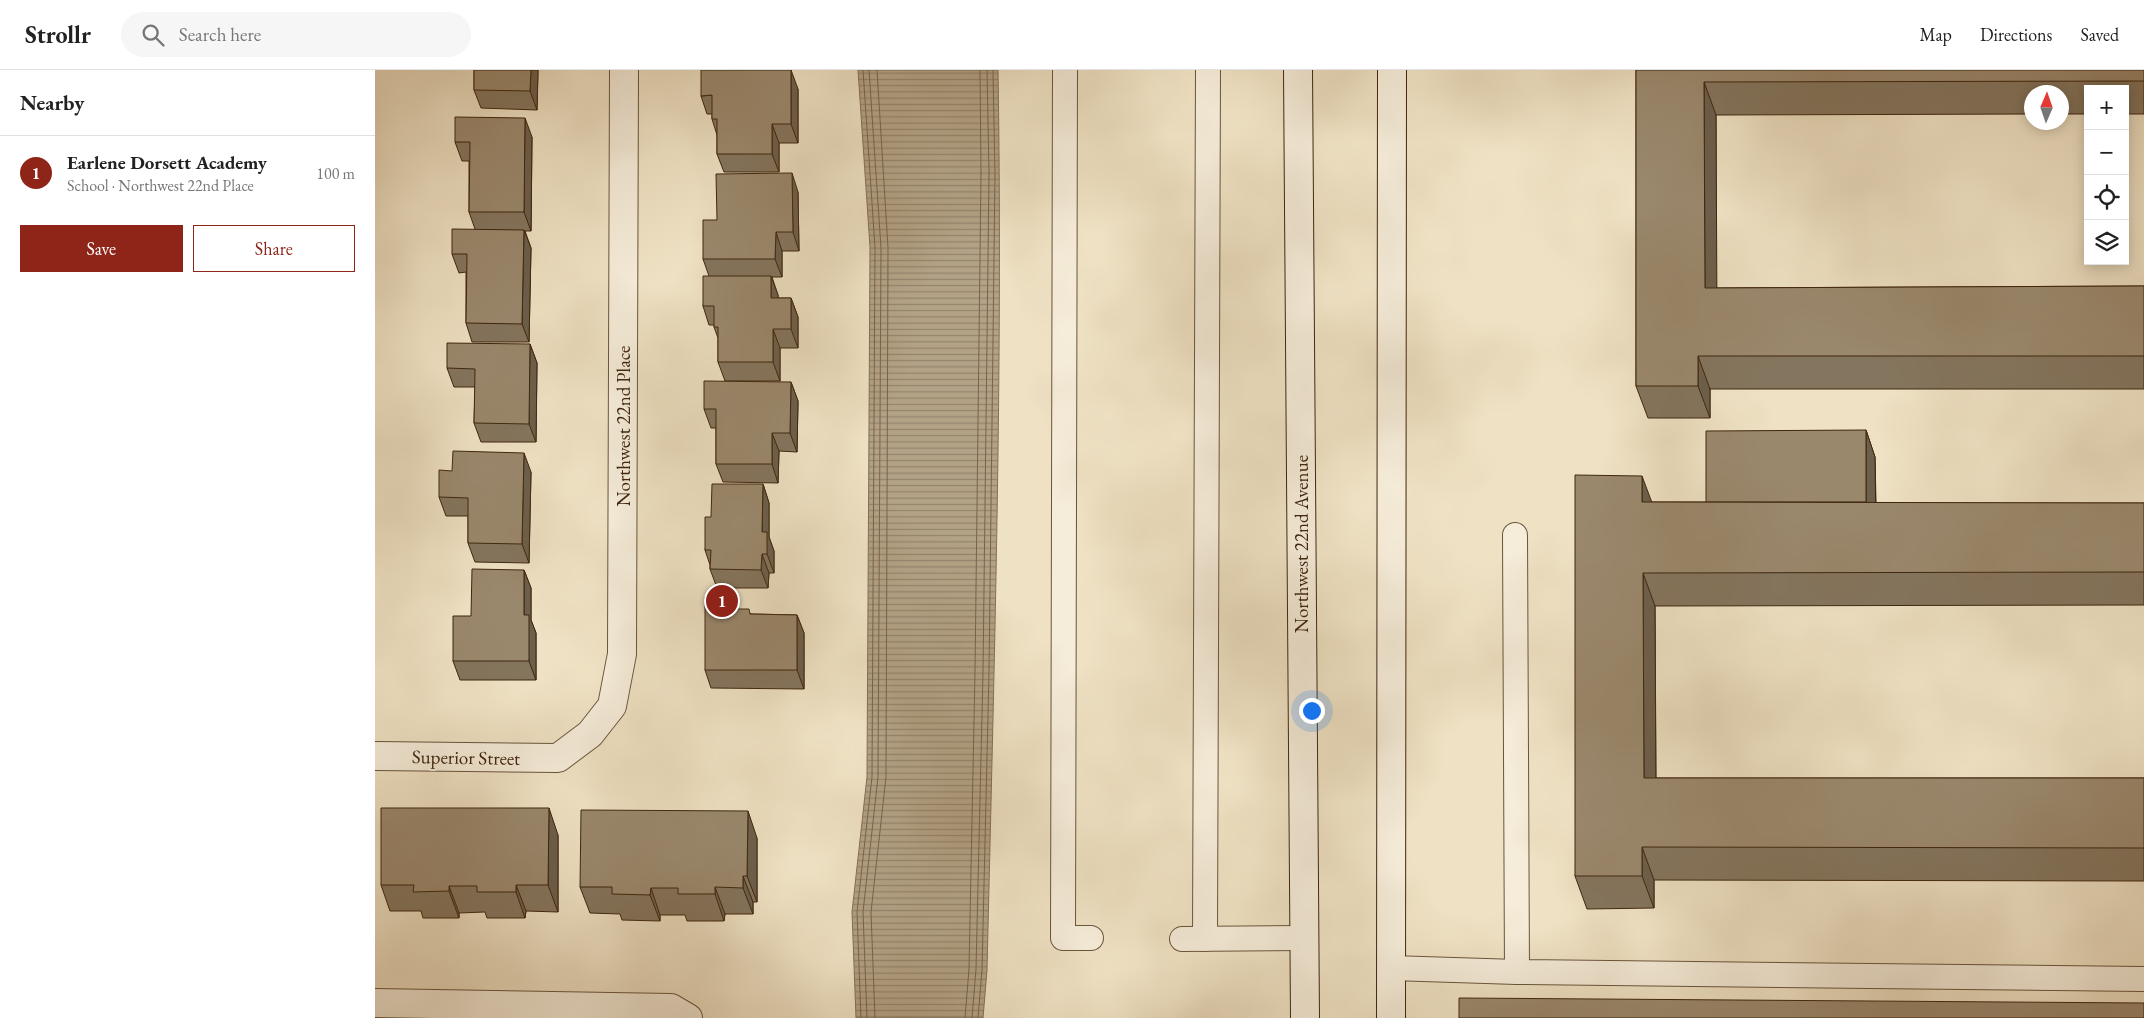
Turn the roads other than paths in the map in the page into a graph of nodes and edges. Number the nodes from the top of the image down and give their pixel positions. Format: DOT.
graph roads {
  1 [pos="624,70"];
  2 [pos="1065,70"];
  3 [pos="1208,70"];
  4 [pos="1298,70"];
  5 [pos="1392,70"];
  6 [pos="1515,535"];
  7 [pos="375,756"];
  8 [pos="558,758"];
  9 [pos="1091,938"];
  10 [pos="1305,938"];
  11 [pos="1182,939"];
  12 [pos="1205,939"];
  13 [pos="1391,968"];
  14 [pos="1517,972"];
  15 [pos="2144,979"];
  16 [pos="375,1002"];
  17 [pos="687,1018"];
  18 [pos="1305,1018"];
  19 [pos="1391,1018"];
  1 -- 8 [label="main road, Northwest 22nd Place"];
  2 -- 9 [label="lane"];
  3 -- 12 [label="lane"];
  4 -- 10 [label="main road, Northwest 22nd Avenue"];
  5 -- 13 [label="main road"];
  6 -- 14 [label="lane"];
  7 -- 8 [label="main road, Superior Street"];
  10 -- 12 [label="lane"];
  10 -- 18 [label="main road, Northwest 22nd Avenue"];
  11 -- 12 [label="lane"];
  13 -- 14 [label="lane"];
  13 -- 19 [label="main road"];
  14 -- 15 [label="lane"];
  16 -- 17 [label="main road"];
}
